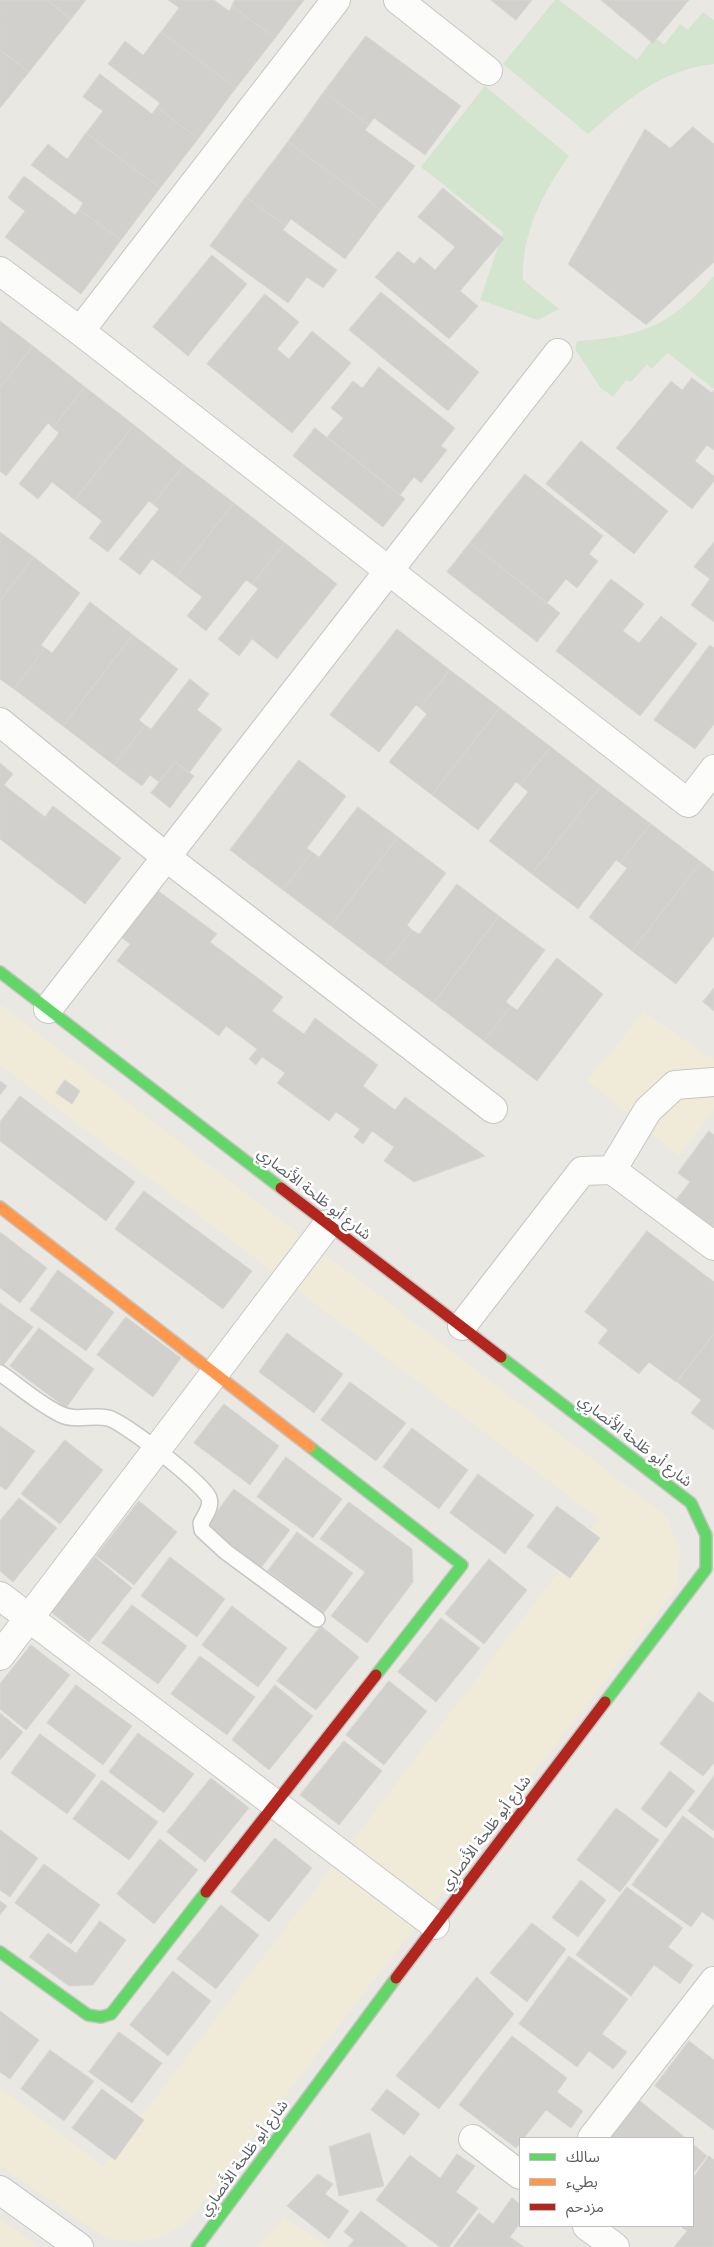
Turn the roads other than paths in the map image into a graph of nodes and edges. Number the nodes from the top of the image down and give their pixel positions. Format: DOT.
graph roads {
  1 [pos="336,0"];
  2 [pos="398,0"];
  3 [pos="488,71"];
  4 [pos="0,271"];
  5 [pos="80,331"];
  6 [pos="558,352"];
  7 [pos="389,571"];
  8 [pos="0,722"];
  9 [pos="714,769"];
  10 [pos="166,857"];
  11 [pos="0,972"];
  12 [pos="48,1009"];
  13 [pos="714,1082"];
  14 [pos="493,1109"];
  15 [pos="612,1170"];
  16 [pos="0,1207"];
  17 [pos="328,1224"];
  18 [pos="714,1246"];
  19 [pos="462,1326"];
  20 [pos="0,1373"];
  21 [pos="214,1373"];
  22 [pos="157,1450"];
  23 [pos="710,1533"];
  24 [pos="0,1596"];
  25 [pos="29,1618"];
  26 [pos="317,1619"];
  27 [pos="0,1656"];
  28 [pos="276,1805"];
  29 [pos="435,1925"];
  30 [pos="0,1952"];
  31 [pos="714,1981"];
  32 [pos="593,2137"];
  33 [pos="474,2139"];
  34 [pos="519,2174"];
  35 [pos="0,2190"];
  36 [pos="588,2227"];
  37 [pos="78,2247"];
  38 [pos="197,2247"];
  39 [pos="616,2247"];
  1 -- 5 [label="street"];
  2 -- 3 [label="street"];
  4 -- 5 [label="street"];
  5 -- 7 [label="street"];
  6 -- 7 [label="street"];
  7 -- 9 [label="street"];
  7 -- 10 [label="street"];
  8 -- 10 [label="street"];
  10 -- 12 [label="street"];
  10 -- 14 [label="street"];
  11 -- 12 [label="street, شارع أبو طَلحة الأَنصارِي"];
  12 -- 17 [label="street, شارع أبو طَلحة الأَنصارِي"];
  13 -- 15 [label="street"];
  15 -- 18 [label="street"];
  15 -- 19 [label="street"];
  16 -- 21 [label="street"];
  17 -- 19 [label="street, شارع أبو طَلحة الأَنصارِي"];
  17 -- 21 [label="street"];
  19 -- 23 [label="street, شارع أبو طَلحة الأَنصارِي"];
  20 -- 22 [label="lane"];
  21 -- 22 [label="street"];
  21 -- 28 [label="street"];
  22 -- 25 [label="street"];
  22 -- 26 [label="lane"];
  23 -- 29 [label="street, شارع أبو طَلحة الأَنصارِي"];
  24 -- 25 [label="street"];
  25 -- 27 [label="street"];
  25 -- 28 [label="street"];
  28 -- 29 [label="street"];
  28 -- 30 [label="street"];
  29 -- 38 [label="street, شارع أبو طَلحة الأَنصارِي"];
  31 -- 32 [label="street"];
  33 -- 34 [label="street"];
  35 -- 37 [label="street"];
  36 -- 39 [label="street"];
}
